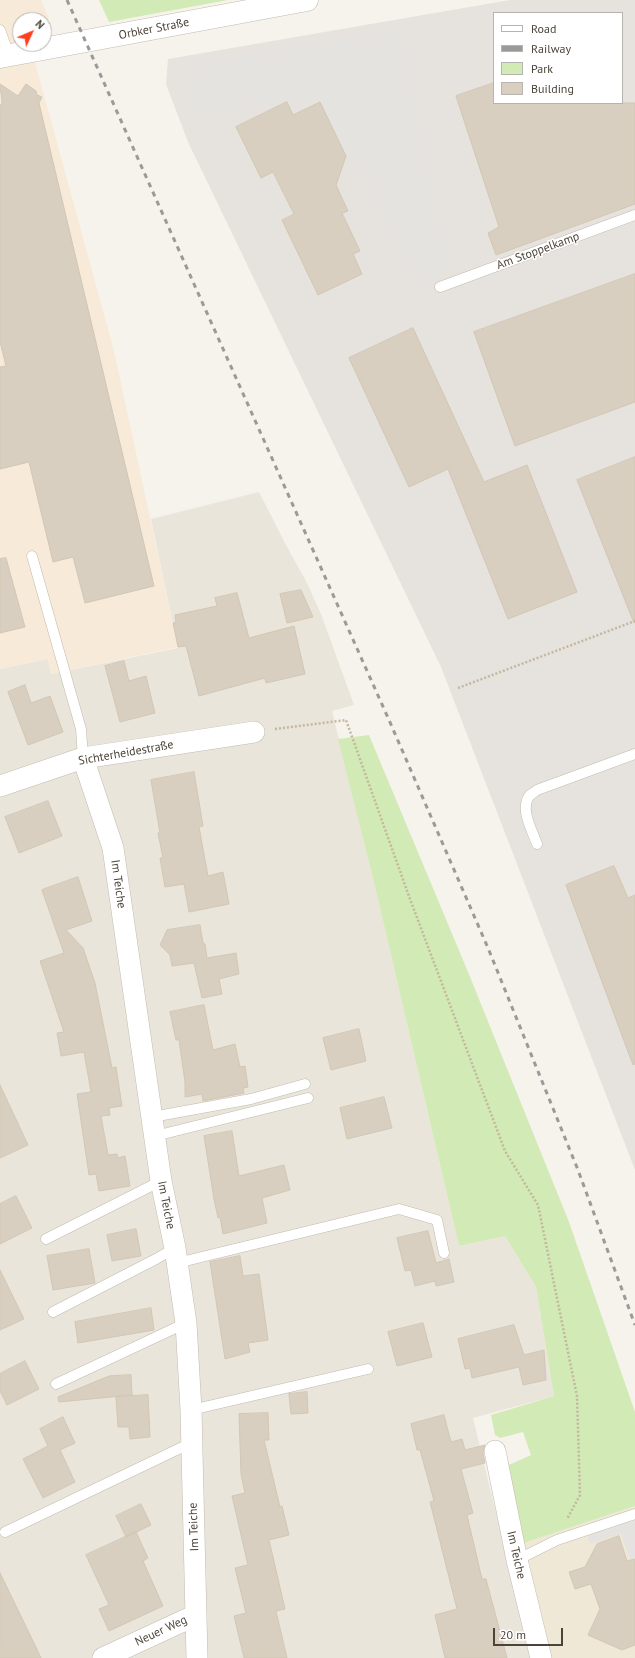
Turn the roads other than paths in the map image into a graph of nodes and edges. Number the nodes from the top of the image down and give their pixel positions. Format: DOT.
graph roads {
  1 [pos="307,0"];
  2 [pos="0,30"];
  3 [pos="5,56"];
  4 [pos="635,215"];
  5 [pos="440,287"];
  6 [pos="32,556"];
  7 [pos="254,732"];
  8 [pos="635,754"];
  9 [pos="83,758"];
  10 [pos="0,786"];
  11 [pos="537,844"];
  12 [pos="305,1084"];
  13 [pos="308,1098"];
  14 [pos="153,1127"];
  15 [pos="161,1181"];
  16 [pos="46,1239"];
  17 [pos="444,1253"];
  18 [pos="176,1255"];
  19 [pos="53,1312"];
  20 [pos="186,1323"];
  21 [pos="368,1369"];
  22 [pos="56,1384"];
  23 [pos="191,1410"];
  24 [pos="191,1443"];
  25 [pos="495,1451"];
  26 [pos="635,1514"];
  27 [pos="5,1532"];
  28 [pos="517,1560"];
  29 [pos="196,1615"];
  30 [pos="103,1658"];
  31 [pos="197,1658"];
  32 [pos="541,1658"];
  1 -- 3 [label="street, Orbker Straße"];
  2 -- 3 [label="lane"];
  4 -- 5 [label="lane, Am Stoppelkamp"];
  6 -- 9 [label="lane"];
  7 -- 9 [label="street, Sichterheidestraße"];
  8 -- 11 [label="lane"];
  9 -- 10 [label="street, Sichterheidestraße"];
  9 -- 14 [label="street, Im Teiche"];
  12 -- 14 [label="lane"];
  13 -- 14 [label="lane"];
  14 -- 15 [label="street, Im Teiche"];
  15 -- 16 [label="lane"];
  15 -- 18 [label="street, Im Teiche"];
  17 -- 18 [label="lane"];
  18 -- 19 [label="lane"];
  18 -- 20 [label="street, Im Teiche"];
  20 -- 22 [label="lane"];
  20 -- 23 [label="street, Im Teiche"];
  21 -- 23 [label="lane"];
  23 -- 24 [label="street, Im Teiche"];
  24 -- 27 [label="lane"];
  24 -- 29 [label="street, Im Teiche"];
  25 -- 28 [label="street, Im Teiche"];
  26 -- 28 [label="lane"];
  28 -- 32 [label="street, Im Teiche"];
  29 -- 30 [label="street, Neuer Weg"];
  29 -- 31 [label="street, Im Teiche"];
}
